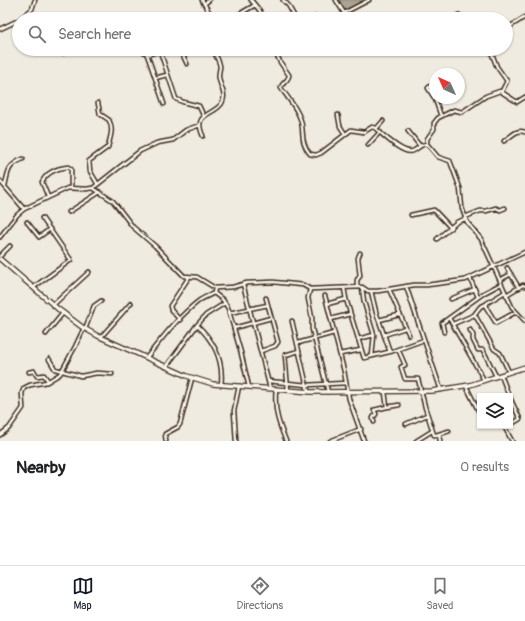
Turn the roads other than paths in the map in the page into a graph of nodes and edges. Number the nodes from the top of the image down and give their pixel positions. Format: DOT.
graph roads {
  1 [pos="35,0"];
  2 [pos="202,0"];
  3 [pos="209,0"];
  4 [pos="251,0"];
  5 [pos="283,0"];
  6 [pos="336,0"];
  7 [pos="369,0"];
  8 [pos="364,1"];
  9 [pos="204,4"];
  10 [pos="255,5"];
  11 [pos="28,12"];
  12 [pos="208,12"];
  13 [pos="243,12"];
  14 [pos="260,12"];
  15 [pos="292,12"];
  16 [pos="343,12"];
  17 [pos="346,12"];
  18 [pos="525,17"];
  19 [pos="12,23"];
  20 [pos="513,25"];
  21 [pos="0,29"];
  22 [pos="147,56"];
  23 [pos="161,56"];
  24 [pos="183,56"];
  25 [pos="215,56"];
  26 [pos="277,56"];
  27 [pos="492,56"];
  28 [pos="187,64"];
  29 [pos="167,75"];
  30 [pos="155,78"];
  31 [pos="502,91"];
  32 [pos="525,97"];
  33 [pos="98,103"];
  34 [pos="164,104"];
  35 [pos="437,104"];
  36 [pos="338,115"];
  37 [pos="441,116"];
  38 [pos="204,117"];
  39 [pos="383,121"];
  40 [pos="200,125"];
  41 [pos="376,129"];
  42 [pos="408,131"];
  43 [pos="380,132"];
  44 [pos="525,132"];
  45 [pos="345,134"];
  46 [pos="203,136"];
  47 [pos="504,141"];
  48 [pos="427,144"];
  49 [pos="368,145"];
  50 [pos="420,146"];
  51 [pos="24,159"];
  52 [pos="0,181"];
  53 [pos="97,183"];
  54 [pos="5,186"];
  55 [pos="70,188"];
  56 [pos="93,188"];
  57 [pos="100,192"];
  58 [pos="48,197"];
  59 [pos="505,208"];
  60 [pos="24,209"];
  61 [pos="70,212"];
  62 [pos="411,215"];
  63 [pos="42,218"];
  64 [pos="465,218"];
  65 [pos="27,222"];
  66 [pos="451,228"];
  67 [pos="50,229"];
  68 [pos="0,237"];
  69 [pos="437,239"];
  70 [pos="10,246"];
  71 [pos="525,252"];
  72 [pos="360,253"];
  73 [pos="0,256"];
  74 [pos="0,259"];
  75 [pos="494,267"];
  76 [pos="507,268"];
  77 [pos="89,272"];
  78 [pos="511,274"];
  79 [pos="190,277"];
  80 [pos="470,278"];
  81 [pos="500,280"];
  82 [pos="243,284"];
  83 [pos="501,284"];
  84 [pos="406,286"];
  85 [pos="525,286"];
  86 [pos="34,287"];
  87 [pos="357,287"];
  88 [pos="362,287"];
  89 [pos="215,288"];
  90 [pos="344,288"];
  91 [pos="519,288"];
  92 [pos="310,289"];
  93 [pos="389,289"];
  94 [pos="475,289"];
  95 [pos="371,291"];
  96 [pos="214,293"];
  97 [pos="505,294"];
  98 [pos="325,296"];
  99 [pos="478,296"];
  100 [pos="266,298"];
  101 [pos="346,299"];
  102 [pos="452,299"];
  103 [pos="101,300"];
  104 [pos="132,303"];
  105 [pos="225,303"];
  106 [pos="327,304"];
  107 [pos="486,304"];
  108 [pos="53,305"];
  109 [pos="268,305"];
  110 [pos="249,309"];
  111 [pos="516,312"];
  112 [pos="63,313"];
  113 [pos="229,313"];
  114 [pos="350,314"];
  115 [pos="475,314"];
  116 [pos="399,315"];
  117 [pos="271,318"];
  118 [pos="449,318"];
  119 [pos="331,319"];
  120 [pos="180,320"];
  121 [pos="379,320"];
  122 [pos="292,321"];
  123 [pos="525,321"];
  124 [pos="253,323"];
  125 [pos="453,324"];
  126 [pos="197,325"];
  127 [pos="84,328"];
  128 [pos="234,328"];
  129 [pos="405,328"];
  130 [pos="470,330"];
  131 [pos="444,332"];
  132 [pos="334,333"];
  133 [pos="46,334"];
  134 [pos="374,335"];
  135 [pos="384,335"];
  136 [pos="409,335"];
  137 [pos="101,337"];
  138 [pos="315,338"];
  139 [pos="358,339"];
  140 [pos="424,340"];
  141 [pos="298,343"];
  142 [pos="398,349"];
  143 [pos="361,350"];
  144 [pos="261,351"];
  145 [pos="299,351"];
  146 [pos="390,352"];
  147 [pos="340,354"];
  148 [pos="372,356"];
  149 [pos="147,357"];
  150 [pos="49,359"];
  151 [pos="166,367"];
  152 [pos="525,367"];
  153 [pos="29,372"];
  154 [pos="62,372"];
  155 [pos="509,372"];
  156 [pos="112,374"];
  157 [pos="501,375"];
  158 [pos="496,376"];
  159 [pos="192,378"];
  160 [pos="484,380"];
  161 [pos="48,381"];
  162 [pos="268,381"];
  163 [pos="346,383"];
  164 [pos="288,384"];
  165 [pos="221,385"];
  166 [pos="307,385"];
  167 [pos="327,385"];
  168 [pos="239,386"];
  169 [pos="466,386"];
  170 [pos="249,387"];
  171 [pos="270,388"];
  172 [pos="276,388"];
  173 [pos="288,390"];
  174 [pos="441,390"];
  175 [pos="308,391"];
  176 [pos="328,392"];
  177 [pos="347,392"];
  178 [pos="385,392"];
  179 [pos="422,392"];
  180 [pos="508,393"];
  181 [pos="399,405"];
  182 [pos="513,405"];
  183 [pos="387,407"];
  184 [pos="477,408"];
  185 [pos="427,415"];
  186 [pos="374,422"];
  187 [pos="406,424"];
  188 [pos="513,424"];
  189 [pos="361,429"];
  190 [pos="506,429"];
  191 [pos="433,431"];
  192 [pos="450,431"];
  193 [pos="439,434"];
  194 [pos="0,435"];
  195 [pos="166,441"];
  196 [pos="236,441"];
  197 [pos="286,441"];
  198 [pos="330,441"];
  199 [pos="364,441"];
  200 [pos="416,441"];
  201 [pos="440,441"];
  202 [pos="512,441"];
  1 -- 11 [label="street"];
  2 -- 9 [label="street"];
  3 -- 9 [label="street"];
  4 -- 10 [label="street"];
  5 -- 15 [label="street"];
  6 -- 16 [label="street"];
  7 -- 8 [label="street"];
  8 -- 17 [label="street"];
  9 -- 12 [label="street"];
  10 -- 13 [label="street"];
  10 -- 14 [label="street"];
  18 -- 20 [label="street"];
  19 -- 21 [label="street"];
  22 -- 30 [label="street"];
  23 -- 29 [label="street"];
  24 -- 28 [label="street"];
  25 -- 38 [label="street"];
  26 -- 45 [label="street"];
  27 -- 31 [label="street"];
  29 -- 30 [label="street"];
  29 -- 38 [label="street"];
  30 -- 34 [label="street"];
  31 -- 32 [label="street"];
  31 -- 37 [label="street"];
  33 -- 53 [label="street"];
  35 -- 37 [label="street"];
  36 -- 45 [label="street"];
  37 -- 48 [label="street"];
  38 -- 40 [label="street"];
  39 -- 41 [label="street"];
  40 -- 46 [label="street"];
  40 -- 53 [label="street"];
  41 -- 43 [label="street"];
  41 -- 45 [label="street"];
  42 -- 50 [label="street"];
  43 -- 49 [label="street"];
  43 -- 50 [label="street"];
  44 -- 47 [label="street"];
  48 -- 50 [label="street"];
  48 -- 64 [label="street"];
  51 -- 54 [label="street"];
  52 -- 54 [label="street"];
  53 -- 56 [label="street"];
  54 -- 60 [label="street"];
  55 -- 56 [label="street"];
  55 -- 58 [label="street"];
  55 -- 58 [label="street"];
  56 -- 57 [label="street"];
  57 -- 61 [label="street"];
  57 -- 79 [label="street"];
  58 -- 60 [label="street"];
  59 -- 64 [label="street"];
  60 -- 68 [label="street"];
  62 -- 66 [label="street"];
  63 -- 67 [label="street"];
  64 -- 66 [label="street"];
  64 -- 75 [label="street"];
  65 -- 67 [label="street"];
  66 -- 69 [label="street"];
  67 -- 86 [label="street"];
  70 -- 73 [label="street"];
  71 -- 75 [label="street"];
  72 -- 87 [label="street"];
  74 -- 86 [label="street"];
  75 -- 80 [label="street"];
  75 -- 81 [label="street"];
  76 -- 78 [label="street"];
  77 -- 108 [label="street"];
  78 -- 81 [label="street"];
  78 -- 91 [label="street"];
  79 -- 89 [label="street"];
  79 -- 120 [label="street"];
  80 -- 84 [label="street"];
  80 -- 94 [label="street"];
  81 -- 83 [label="street"];
  82 -- 89 [label="street"];
  82 -- 92 [label="street"];
  82 -- 110 [label="street"];
  83 -- 97 [label="street"];
  83 -- 99 [label="street"];
  84 -- 93 [label="street"];
  84 -- 140 [label="street"];
  85 -- 91 [label="street"];
  86 -- 108 [label="street"];
  87 -- 88 [label="street"];
  87 -- 90 [label="street"];
  88 -- 95 [label="street"];
  88 -- 134 [label="street"];
  89 -- 96 [label="street"];
  90 -- 92 [label="street"];
  90 -- 101 [label="street"];
  91 -- 97 [label="street"];
  92 -- 138 [label="street"];
  93 -- 95 [label="street"];
  93 -- 116 [label="street"];
  94 -- 99 [label="street"];
  94 -- 102 [label="street"];
  95 -- 121 [label="street"];
  96 -- 105 [label="street"];
  96 -- 120 [label="street"];
  97 -- 107 [label="street"];
  97 -- 111 [label="street"];
  98 -- 106 [label="street"];
  99 -- 118 [label="street"];
  100 -- 109 [label="street"];
  101 -- 106 [label="street"];
  101 -- 114 [label="street"];
  103 -- 127 [label="street"];
  104 -- 137 [label="street"];
  105 -- 113 [label="street"];
  105 -- 126 [label="street"];
  106 -- 119 [label="street"];
  107 -- 111 [label="street"];
  107 -- 115 [label="street"];
  108 -- 112 [label="street"];
  109 -- 110 [label="street"];
  109 -- 117 [label="street"];
  110 -- 113 [label="street"];
  110 -- 124 [label="street"];
  111 -- 123 [label="street"];
  112 -- 127 [label="street"];
  112 -- 133 [label="street"];
  113 -- 128 [label="street"];
  114 -- 119 [label="street"];
  114 -- 139 [label="street"];
  115 -- 125 [label="street"];
  115 -- 155 [label="street"];
  116 -- 121 [label="street"];
  116 -- 129 [label="street"];
  117 -- 124 [label="street"];
  117 -- 144 [label="street"];
  118 -- 125 [label="street"];
  118 -- 131 [label="street"];
  119 -- 132 [label="street"];
  120 -- 149 [label="street"];
  121 -- 135 [label="street"];
  122 -- 141 [label="street"];
  124 -- 128 [label="street"];
  124 -- 144 [label="street"];
  125 -- 160 [label="street"];
  126 -- 151 [label="street"];
  126 -- 165 [label="street"];
  127 -- 137 [label="street"];
  127 -- 154 [label="street"];
  128 -- 170 [label="street"];
  129 -- 135 [label="street"];
  129 -- 136 [label="street"];
  130 -- 158 [label="street"];
  132 -- 138 [label="street"];
  132 -- 147 [label="street"];
  134 -- 139 [label="street"];
  134 -- 148 [label="street"];
  135 -- 146 [label="street"];
  137 -- 149 [label="street"];
  138 -- 141 [label="street"];
  138 -- 167 [label="street"];
  139 -- 143 [label="street"];
  140 -- 142 [label="street"];
  140 -- 174 [label="street"];
  141 -- 145 [label="street"];
  142 -- 146 [label="street"];
  142 -- 179 [label="street"];
  143 -- 147 [label="street"];
  143 -- 148 [label="street"];
  144 -- 162 [label="street"];
  145 -- 164 [label="street"];
  145 -- 166 [label="street"];
  146 -- 148 [label="street"];
  147 -- 163 [label="street"];
  149 -- 151 [label="street"];
  150 -- 154 [label="street"];
  151 -- 159 [label="street"];
  152 -- 155 [label="street"];
  153 -- 161 [label="street"];
  154 -- 156 [label="street"];
  154 -- 161 [label="street"];
  155 -- 157 [label="street"];
  157 -- 158 [label="street"];
  157 -- 180 [label="street"];
  158 -- 160 [label="street"];
  159 -- 165 [label="street"];
  159 -- 195 [label="street"];
  160 -- 169 [label="street"];
  161 -- 194 [label="street"];
  162 -- 164 [label="street"];
  162 -- 171 [label="street"];
  163 -- 167 [label="street"];
  163 -- 177 [label="street"];
  164 -- 166 [label="street"];
  164 -- 173 [label="street"];
  165 -- 168 [label="street"];
  166 -- 167 [label="street"];
  166 -- 175 [label="street"];
  167 -- 176 [label="street"];
  168 -- 170 [label="street"];
  168 -- 196 [label="street"];
  169 -- 174 [label="street"];
  169 -- 184 [label="street"];
  170 -- 171 [label="street"];
  171 -- 172 [label="street"];
  172 -- 173 [label="street"];
  172 -- 197 [label="street"];
  173 -- 175 [label="street"];
  174 -- 179 [label="street"];
  175 -- 176 [label="street"];
  176 -- 177 [label="street"];
  177 -- 178 [label="street"];
  177 -- 189 [label="street"];
  178 -- 179 [label="street"];
  178 -- 183 [label="street"];
  179 -- 185 [label="street"];
  181 -- 183 [label="street"];
  182 -- 188 [label="street"];
  183 -- 186 [label="street"];
  185 -- 187 [label="street"];
  185 -- 191 [label="street"];
  189 -- 198 [label="street"];
  189 -- 199 [label="street"];
  190 -- 202 [label="street"];
  191 -- 193 [label="street"];
  191 -- 200 [label="street"];
  192 -- 193 [label="street"];
  193 -- 201 [label="street"];
}
